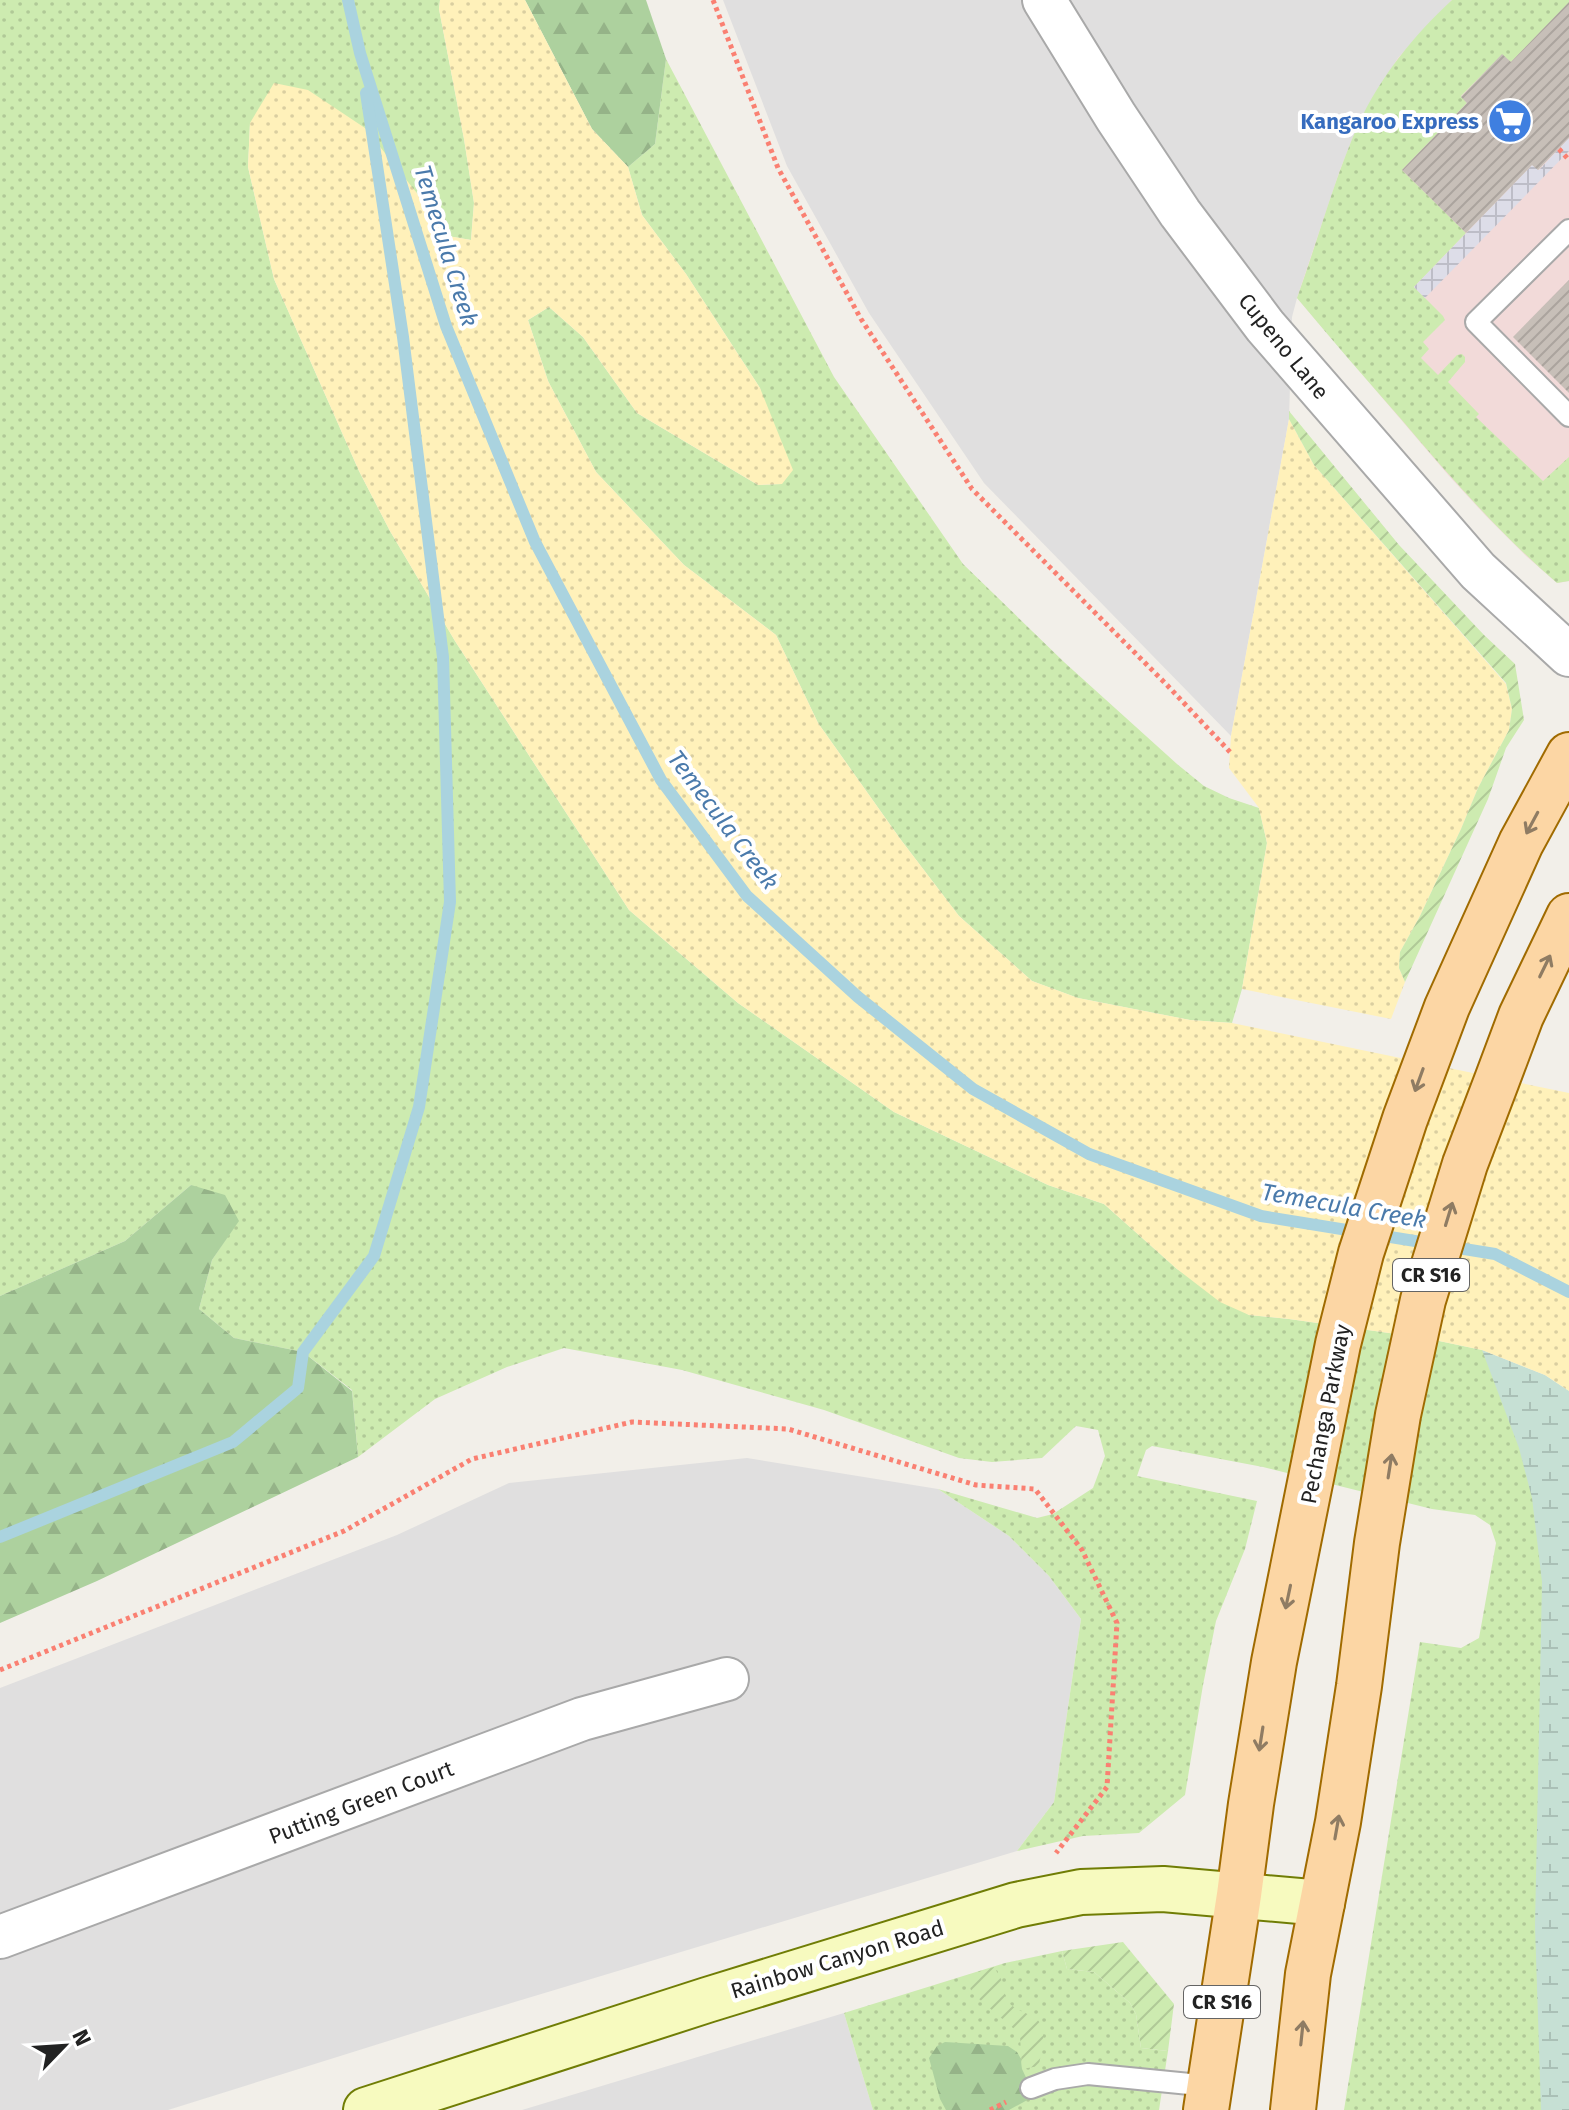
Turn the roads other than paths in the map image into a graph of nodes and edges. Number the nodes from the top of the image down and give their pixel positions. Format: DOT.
graph roads {
  1 [pos="1057,5"];
  2 [pos="1569,230"];
  3 [pos="1569,416"];
  4 [pos="1569,655"];
  5 [pos="1569,755"];
  6 [pos="1569,916"];
  7 [pos="727,1679"];
  8 [pos="1239,1895"];
  9 [pos="1322,1903"];
  10 [pos="0,1937"];
  11 [pos="1031,2088"];
  12 [pos="1208,2098"];
  13 [pos="366,2110"];
  14 [pos="1293,2110"];
  1 -- 4 [label="street, Cupeno Lane"];
  2 -- 3 [label="lane"];
  5 -- 8 [label="main road, Pechanga Parkway / CR S16, one-way"];
  9 -- 6 [label="main road, CR S16, one-way"];
  7 -- 10 [label="street, Putting Green Court"];
  8 -- 9 [label="main road, Rainbow Canyon Road"];
  8 -- 12 [label="main road, Pechanga Parkway / CR S16"];
  8 -- 13 [label="main road, Rainbow Canyon Road"];
  14 -- 9 [label="main road, CR S16, one-way"];
  11 -- 12 [label="lane"];
}
